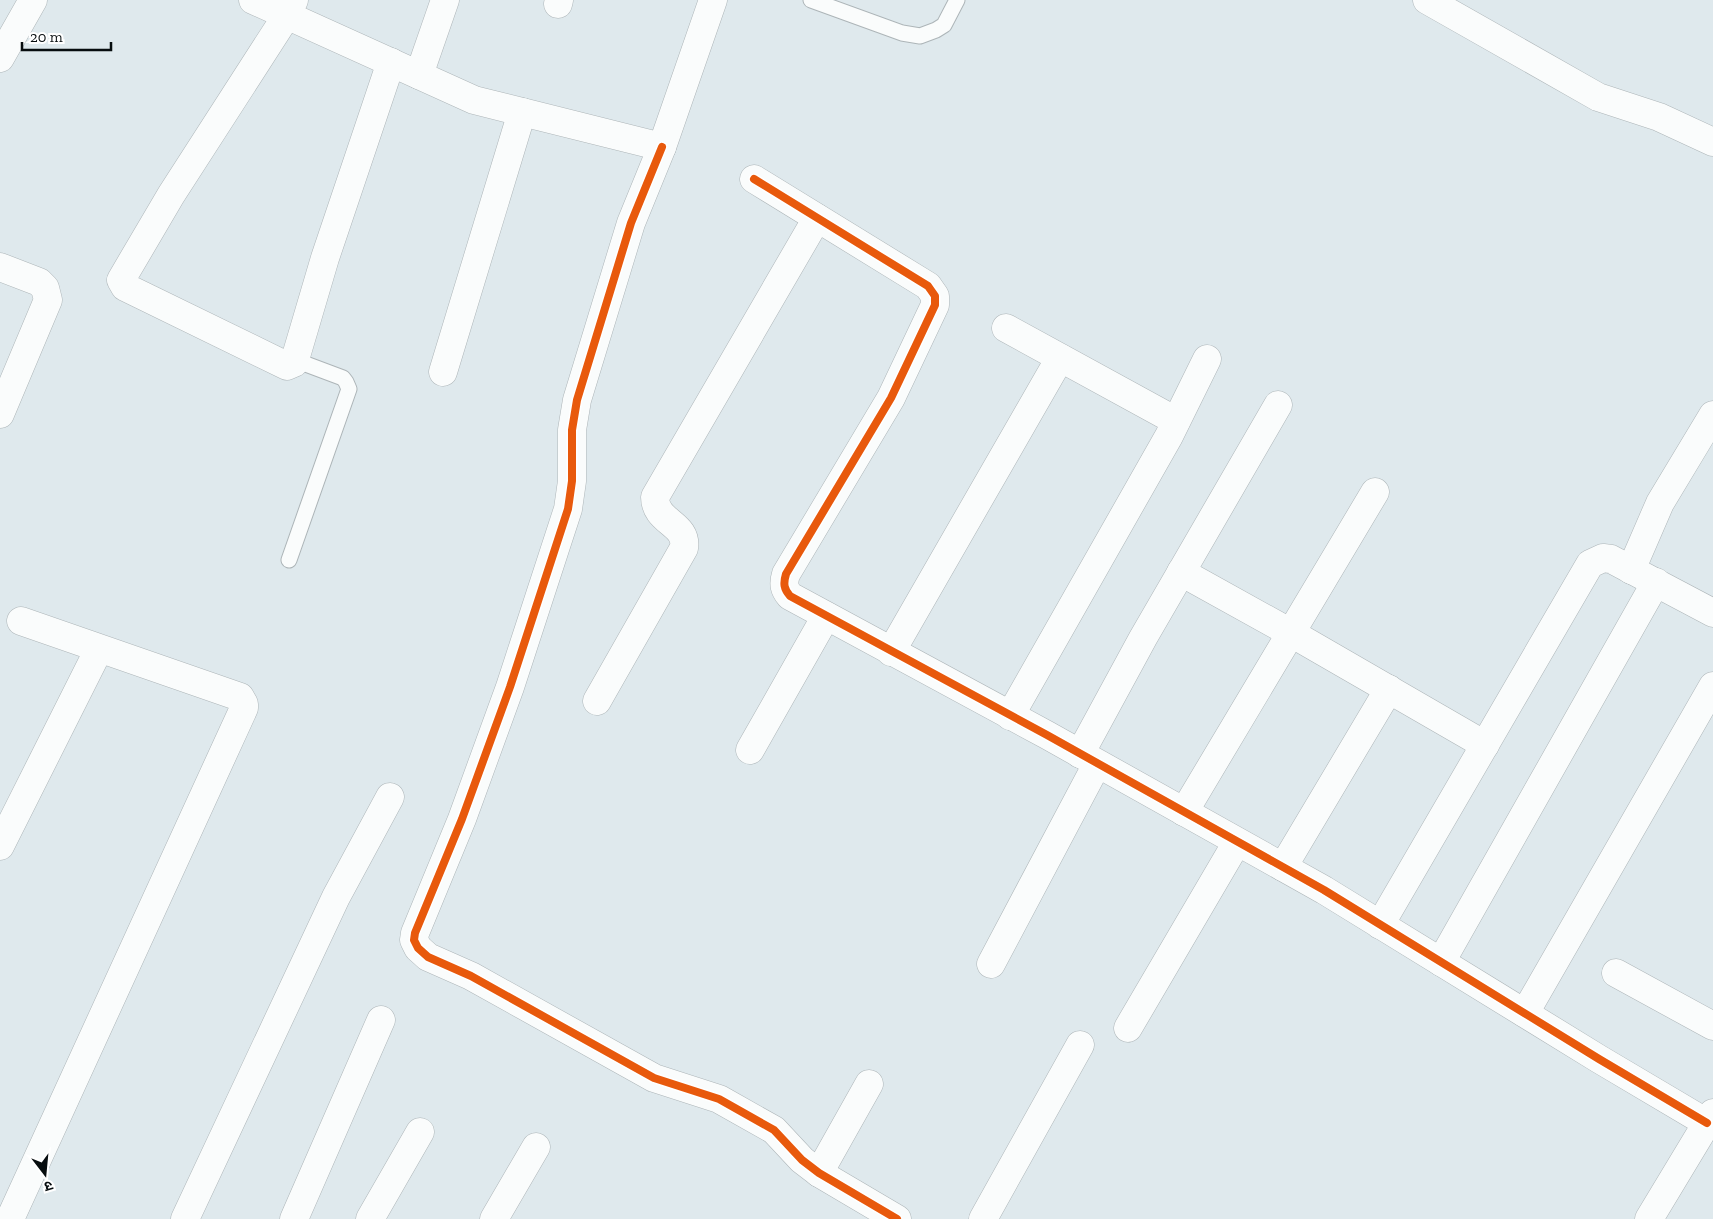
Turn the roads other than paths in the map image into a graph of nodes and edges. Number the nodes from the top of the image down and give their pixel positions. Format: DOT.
graph roads {
  1 [pos="33,0"];
  2 [pos="253,0"];
  3 [pos="445,0"];
  4 [pos="714,0"];
  5 [pos="811,0"];
  6 [pos="957,0"];
  7 [pos="1427,0"];
  8 [pos="290,8"];
  9 [pos="0,58"];
  10 [pos="391,62"];
  11 [pos="419,75"];
  12 [pos="522,112"];
  13 [pos="1713,142"];
  14 [pos="662,147"];
  15 [pos="754,179"];
  16 [pos="817,218"];
  17 [pos="0,267"];
  18 [pos="1006,328"];
  19 [pos="1060,358"];
  20 [pos="1207,359"];
  21 [pos="295,360"];
  22 [pos="443,372"];
  23 [pos="1278,405"];
  24 [pos="0,414"];
  25 [pos="1713,415"];
  26 [pos="1176,421"];
  27 [pos="1375,492"];
  28 [pos="289,560"];
  29 [pos="1631,570"];
  30 [pos="1181,572"];
  31 [pos="1656,582"];
  32 [pos="1713,612"];
  33 [pos="826,616"];
  34 [pos="21,621"];
  35 [pos="1291,633"];
  36 [pos="99,648"];
  37 [pos="891,652"];
  38 [pos="1713,686"];
  39 [pos="1389,689"];
  40 [pos="597,701"];
  41 [pos="1010,716"];
  42 [pos="1485,745"];
  43 [pos="750,750"];
  44 [pos="1089,759"];
  45 [pos="390,796"];
  46 [pos="1184,812"];
  47 [pos="1237,842"];
  48 [pos="0,846"];
  49 [pos="1283,868"];
  50 [pos="1380,925"];
  51 [pos="1441,962"];
  52 [pos="991,964"];
  53 [pos="1616,973"];
  54 [pos="1525,1013"];
  55 [pos="381,1020"];
  56 [pos="1713,1026"];
  57 [pos="1128,1028"];
  58 [pos="1080,1045"];
  59 [pos="869,1084"];
  60 [pos="1710,1118"];
  61 [pos="420,1132"];
  62 [pos="536,1147"];
  63 [pos="819,1173"];
  64 [pos="10,1219"];
  65 [pos="185,1219"];
  66 [pos="294,1219"];
  67 [pos="370,1219"];
  68 [pos="494,1219"];
  69 [pos="897,1219"];
  70 [pos="983,1219"];
  71 [pos="1649,1219"];
  1 -- 9 [label="street"];
  2 -- 8 [label="street"];
  3 -- 11 [label="street"];
  4 -- 14 [label="street"];
  5 -- 6 [label="lane"];
  7 -- 13 [label="street"];
  8 -- 10 [label="street"];
  8 -- 21 [label="street"];
  10 -- 11 [label="street"];
  10 -- 21 [label="street"];
  11 -- 12 [label="street"];
  12 -- 14 [label="street"];
  12 -- 22 [label="street"];
  14 -- 63 [label="street"];
  15 -- 16 [label="street"];
  16 -- 33 [label="street"];
  16 -- 40 [label="street"];
  17 -- 24 [label="street"];
  18 -- 19 [label="street"];
  19 -- 26 [label="street"];
  19 -- 37 [label="street"];
  20 -- 26 [label="street"];
  21 -- 28 [label="lane"];
  23 -- 30 [label="street"];
  25 -- 29 [label="street"];
  26 -- 41 [label="street"];
  27 -- 35 [label="street"];
  29 -- 31 [label="street"];
  29 -- 42 [label="street"];
  30 -- 35 [label="street"];
  30 -- 44 [label="street"];
  31 -- 32 [label="street"];
  31 -- 51 [label="street"];
  33 -- 37 [label="street"];
  33 -- 43 [label="street"];
  34 -- 36 [label="street"];
  35 -- 39 [label="street"];
  35 -- 46 [label="street"];
  36 -- 48 [label="street"];
  36 -- 64 [label="street"];
  37 -- 41 [label="street"];
  38 -- 54 [label="street"];
  39 -- 42 [label="street"];
  39 -- 49 [label="street"];
  41 -- 44 [label="street"];
  42 -- 50 [label="street"];
  44 -- 46 [label="street"];
  44 -- 52 [label="street"];
  45 -- 65 [label="street"];
  46 -- 47 [label="street"];
  47 -- 49 [label="street"];
  47 -- 57 [label="street"];
  49 -- 50 [label="street"];
  50 -- 51 [label="street"];
  51 -- 54 [label="street"];
  53 -- 56 [label="street"];
  54 -- 60 [label="street"];
  55 -- 66 [label="street"];
  58 -- 70 [label="street"];
  59 -- 63 [label="street"];
  60 -- 71 [label="street"];
  61 -- 67 [label="street"];
  62 -- 68 [label="street"];
  63 -- 69 [label="street"];
}
